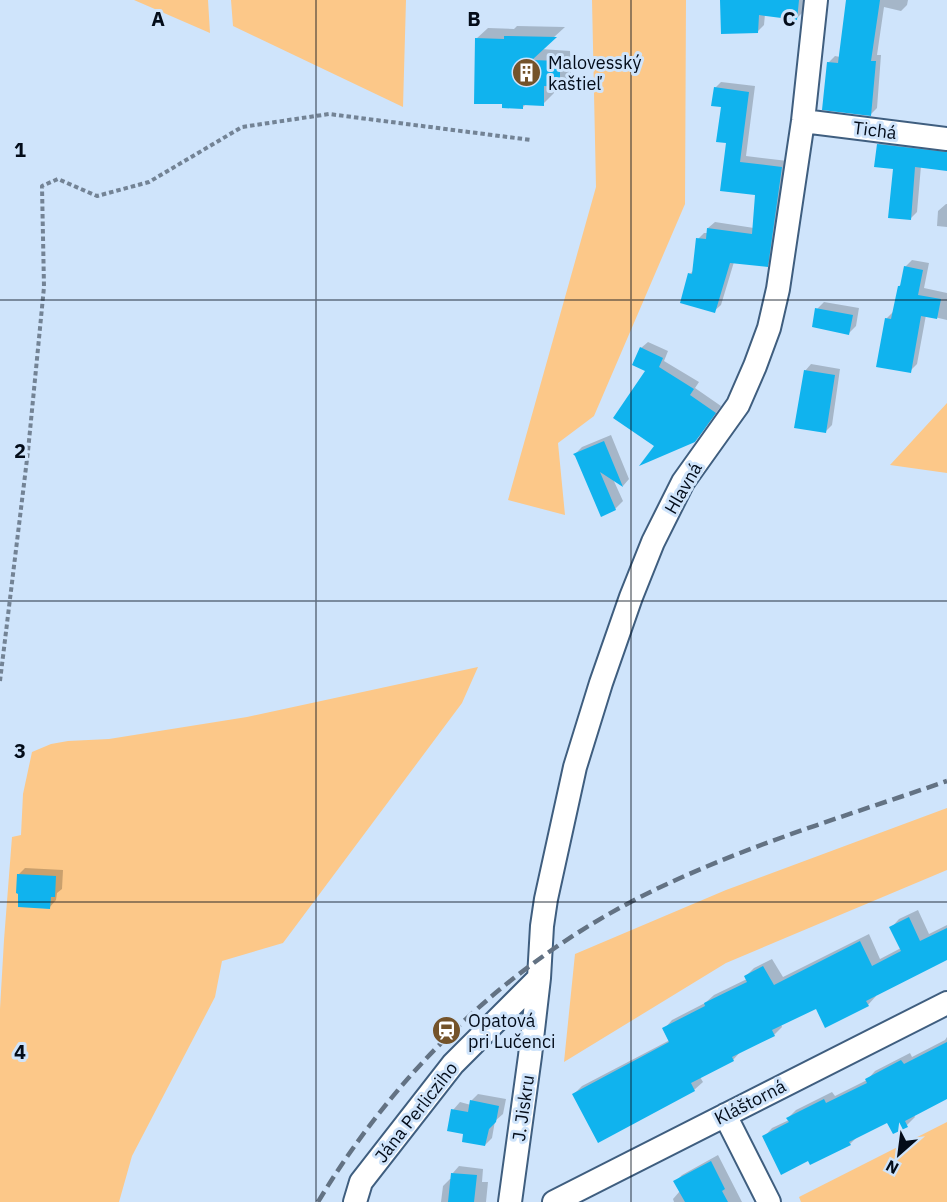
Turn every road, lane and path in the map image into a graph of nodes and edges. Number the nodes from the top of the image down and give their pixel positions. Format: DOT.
graph roads {
  1 [pos="816,0"];
  2 [pos="803,121"];
  3 [pos="947,139"];
  4 [pos="531,140"];
  5 [pos="0,681"];
  6 [pos="539,978"];
  7 [pos="947,1004"];
  8 [pos="724,1115"];
  9 [pos="355,1202"];
  10 [pos="510,1202"];
  11 [pos="554,1202"];
  12 [pos="769,1202"];
  1 -- 2 [label="street, Hlavná"];
  2 -- 3 [label="street, Tichá"];
  2 -- 6 [label="street, Hlavná"];
  4 -- 5 [label="path"];
  6 -- 9 [label="street, Jána Perlicziho"];
  6 -- 10 [label="street, J. Jiskru"];
  7 -- 8 [label="street, Kláštorná"];
  8 -- 11 [label="street, Kláštorná"];
  8 -- 12 [label="street"];
}
